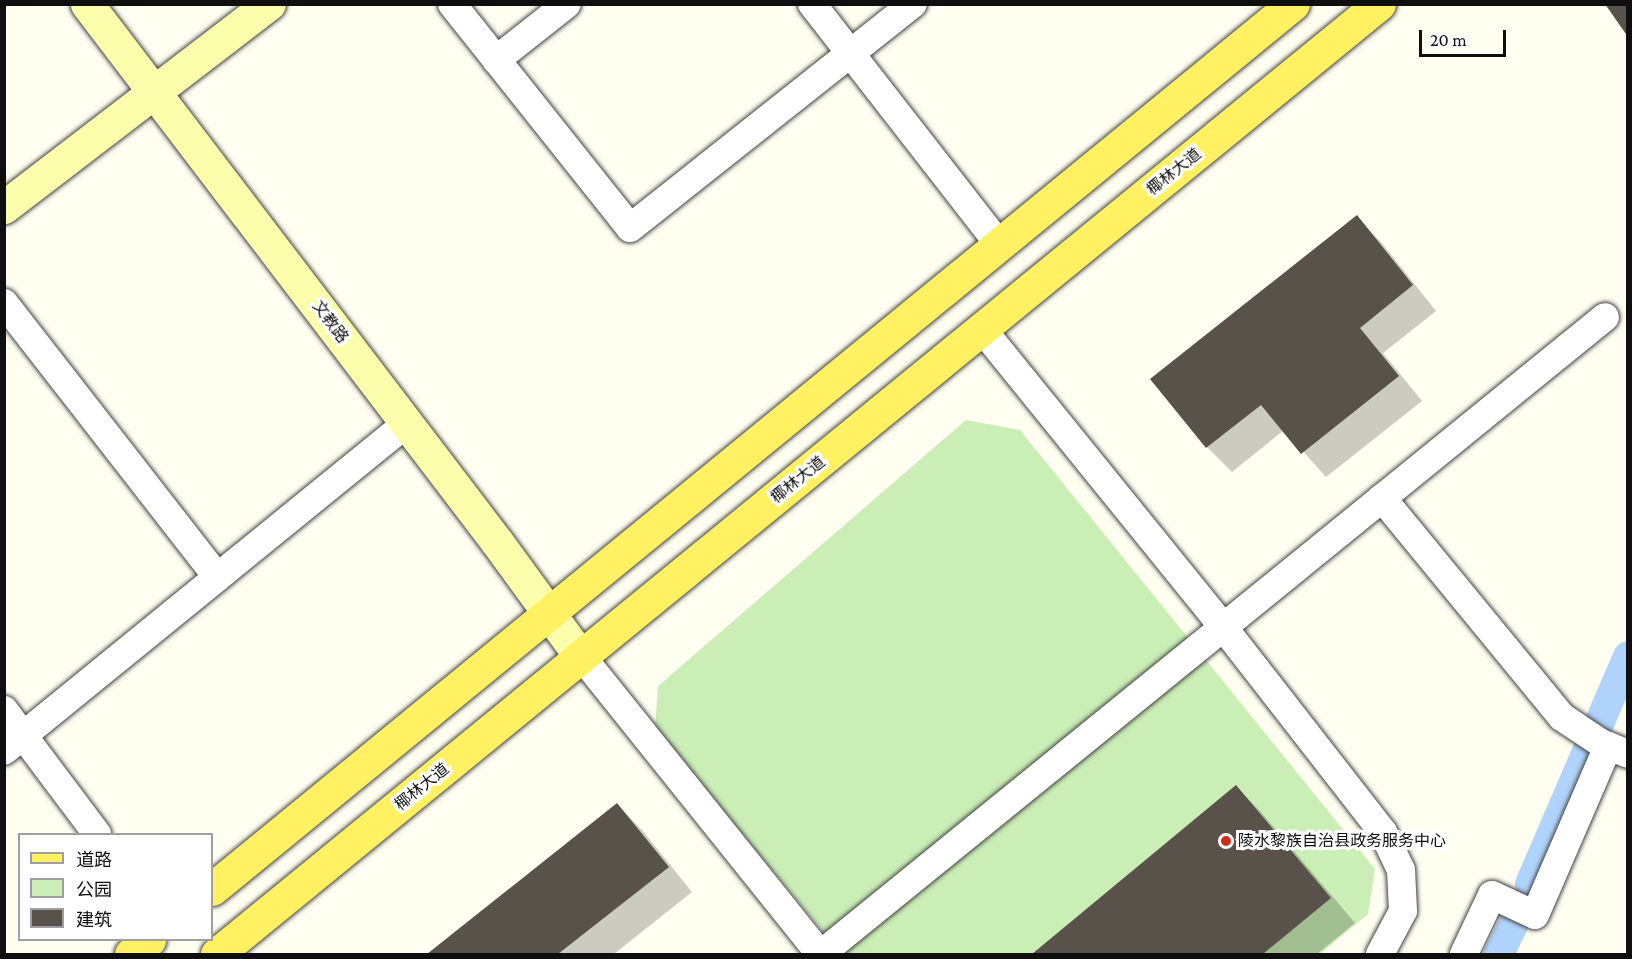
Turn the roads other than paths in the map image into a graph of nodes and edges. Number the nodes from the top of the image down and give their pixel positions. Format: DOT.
graph roads {
  1 [pos="87,4"];
  2 [pos="269,4"];
  3 [pos="452,4"];
  4 [pos="567,4"];
  5 [pos="812,4"];
  6 [pos="913,4"];
  7 [pos="1293,4"];
  8 [pos="1379,4"];
  9 [pos="850,54"];
  10 [pos="496,60"];
  11 [pos="154,92"];
  12 [pos="4,207"];
  13 [pos="999,244"];
  14 [pos="4,303"];
  15 [pos="1605,317"];
  16 [pos="982,329"];
  17 [pos="407,423"];
  18 [pos="1382,498"];
  19 [pos="217,577"];
  20 [pos="549,613"];
  21 [pos="1224,627"];
  22 [pos="576,649"];
  23 [pos="4,710"];
  24 [pos="14,743"];
  25 [pos="1612,748"];
  26 [pos="96,833"];
  27 [pos="213,888"];
  28 [pos="147,941"];
  29 [pos="131,954"];
  30 [pos="217,954"];
  31 [pos="821,954"];
  32 [pos="1380,954"];
  33 [pos="1464,954"];
  1 -- 11 [label="main road, 文教路"];
  2 -- 11 [label="main road"];
  3 -- 10 [label="street"];
  4 -- 10 [label="street"];
  5 -- 9 [label="street"];
  6 -- 9 [label="street"];
  7 -- 13 [label="main road"];
  8 -- 16 [label="main road, 椰林大道"];
  9 -- 10 [label="street"];
  9 -- 13 [label="street"];
  11 -- 12 [label="main road"];
  11 -- 17 [label="main road, 文教路"];
  13 -- 20 [label="main road"];
  14 -- 19 [label="street"];
  15 -- 18 [label="street"];
  16 -- 21 [label="street"];
  16 -- 22 [label="main road, 椰林大道"];
  17 -- 19 [label="street"];
  17 -- 20 [label="main road, 文教路"];
  18 -- 21 [label="street"];
  18 -- 25 [label="street"];
  19 -- 24 [label="street"];
  20 -- 22 [label="main road, 文教路"];
  20 -- 27 [label="main road"];
  21 -- 31 [label="street"];
  21 -- 32 [label="street"];
  22 -- 30 [label="main road, 椰林大道"];
  22 -- 31 [label="street"];
  23 -- 24 [label="street"];
  24 -- 26 [label="street"];
  25 -- 33 [label="street"];
  28 -- 29 [label="main road"];
}
